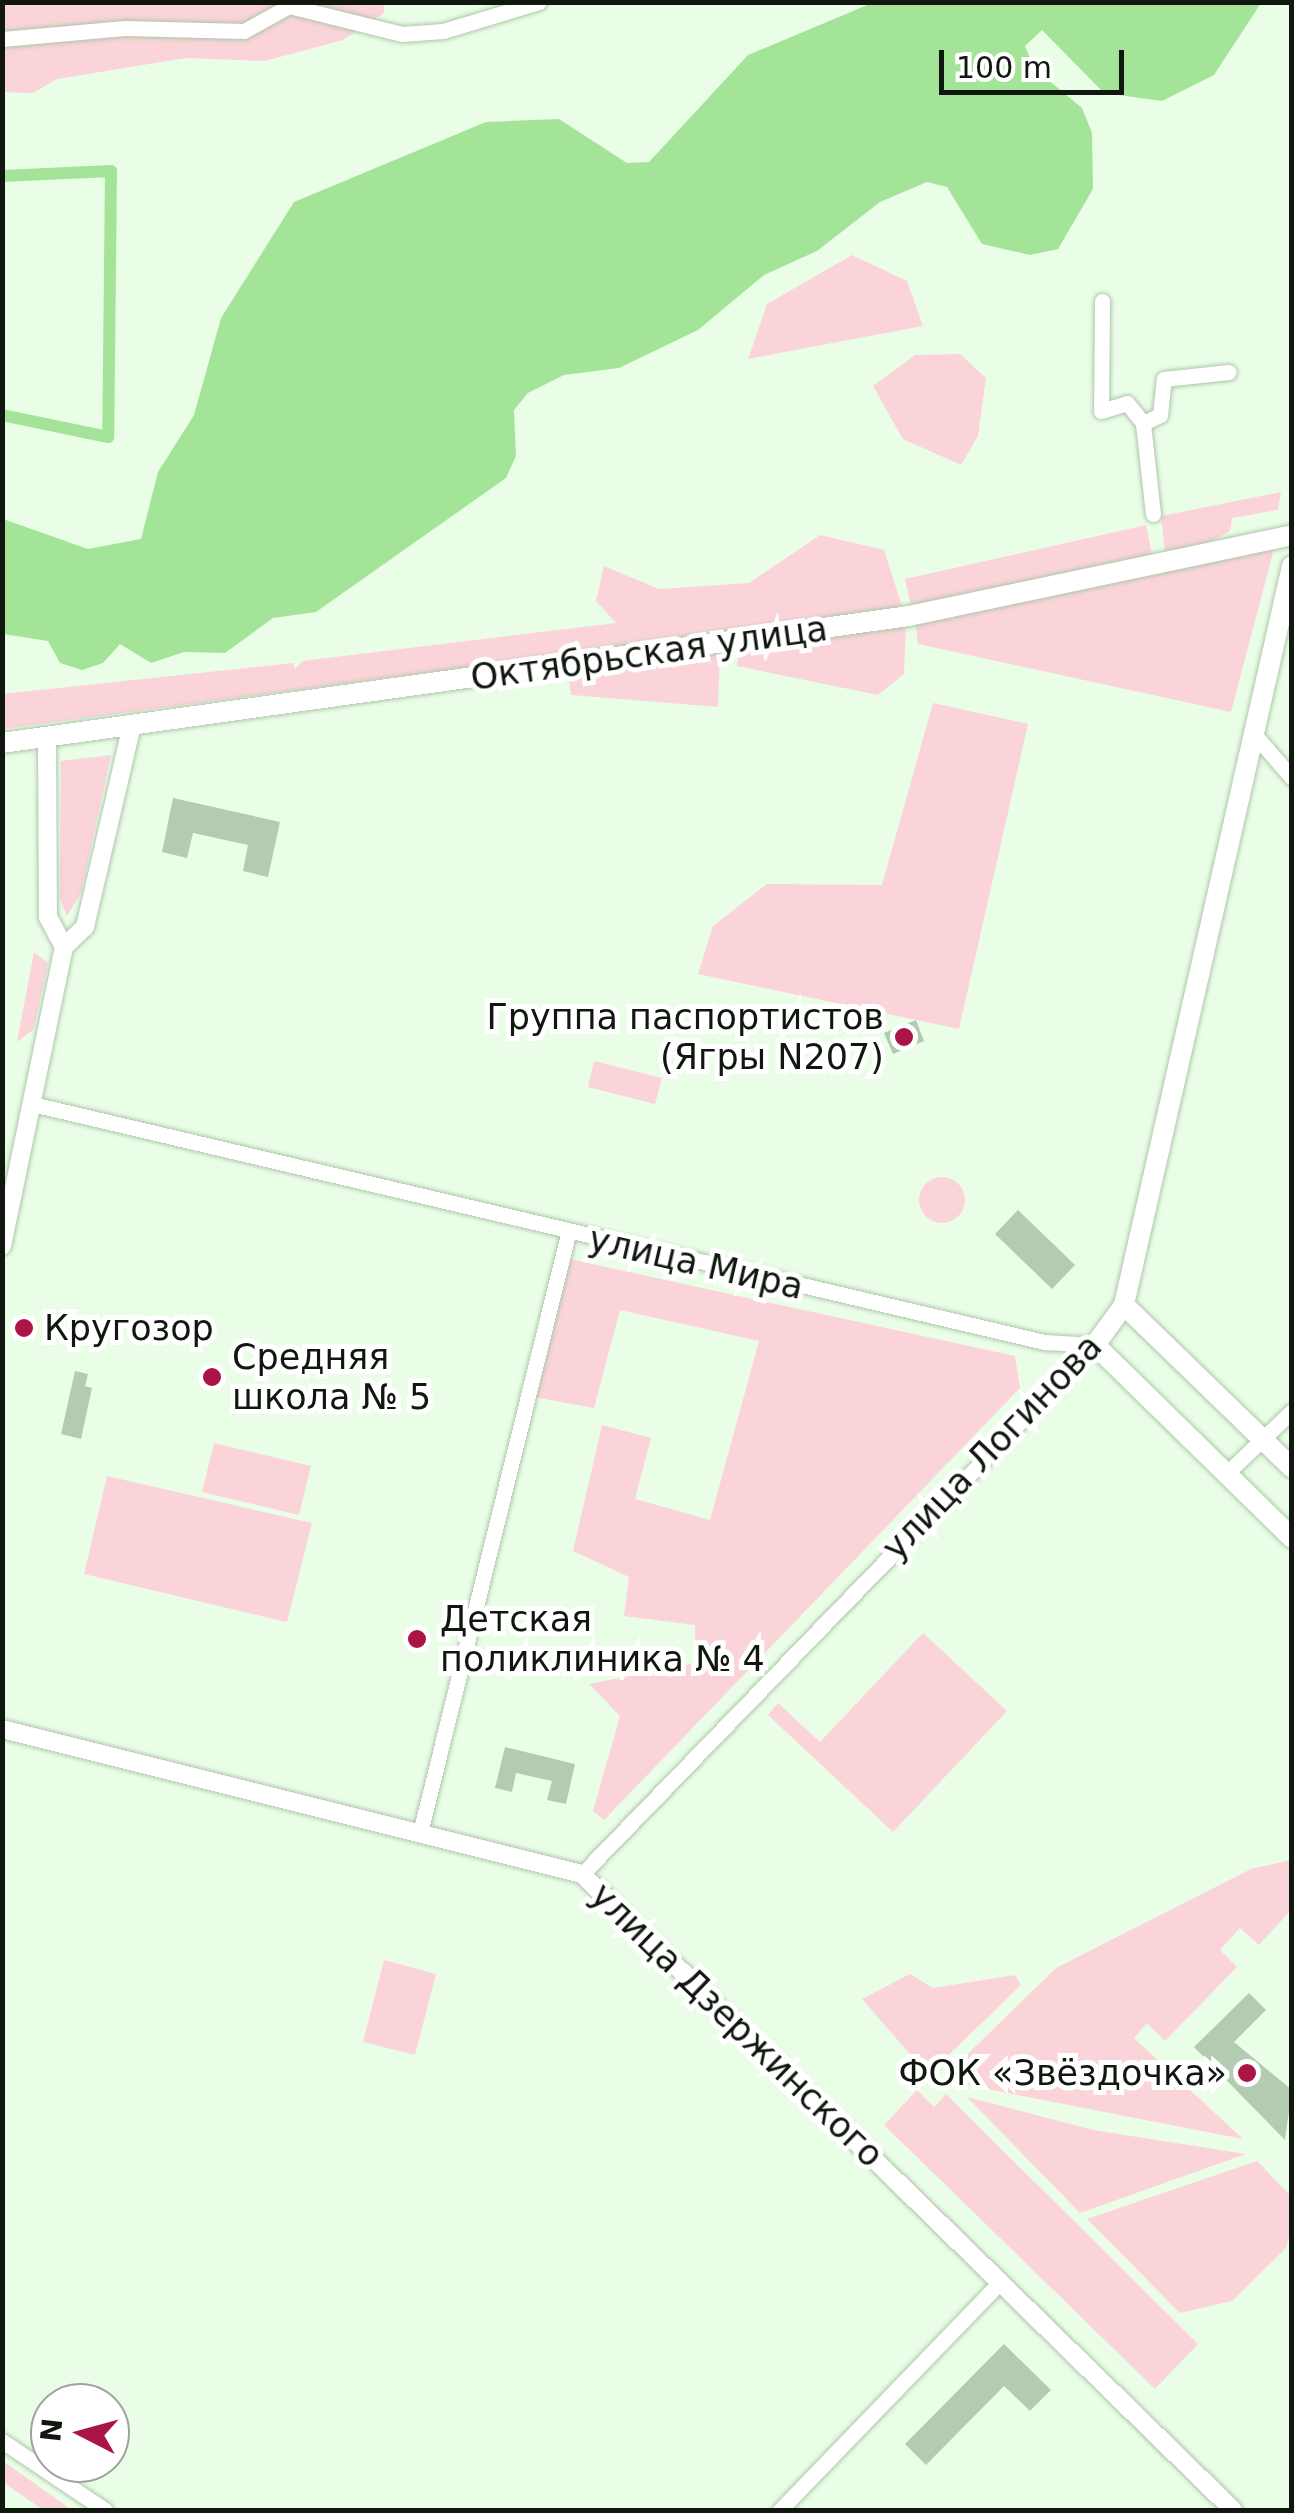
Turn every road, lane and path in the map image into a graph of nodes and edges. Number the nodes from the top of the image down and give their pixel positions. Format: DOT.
graph roads {
  1 [pos="538,2"];
  2 [pos="2,38"];
  3 [pos="1102,301"];
  4 [pos="1230,372"];
  5 [pos="1143,423"];
  6 [pos="1153,514"];
  7 [pos="1292,535"];
  8 [pos="1292,566"];
  9 [pos="132,726"];
  10 [pos="1254,734"];
  11 [pos="47,737"];
  12 [pos="2,743"];
  13 [pos="1292,778"];
  14 [pos="64,948"];
  15 [pos="32,1104"];
  16 [pos="568,1234"];
  17 [pos="2,1246"];
  18 [pos="1124,1304"];
  19 [pos="1094,1345"];
  20 [pos="1292,1411"];
  21 [pos="1263,1440"];
  22 [pos="1292,1468"];
  23 [pos="1226,1474"];
  24 [pos="1292,1538"];
  25 [pos="2,1729"];
  26 [pos="420,1833"];
  27 [pos="582,1874"];
  28 [pos="1000,2284"];
  29 [pos="2,2441"];
  30 [pos="105,2510"];
  31 [pos="780,2510"];
  32 [pos="1233,2510"];
  1 -- 2 [label="street"];
  3 -- 5 [label="street"];
  4 -- 5 [label="street"];
  5 -- 6 [label="street"];
  7 -- 9 [label="main road, Октябрьская улица"];
  8 -- 10 [label="main road, улица Логинова"];
  9 -- 11 [label="main road, Октябрьская улица"];
  9 -- 14 [label="street"];
  10 -- 13 [label="street"];
  10 -- 18 [label="main road, улица Логинова"];
  11 -- 12 [label="main road, Октябрьская улица"];
  11 -- 14 [label="street"];
  14 -- 15 [label="street"];
  15 -- 16 [label="street, улица Мира"];
  15 -- 17 [label="street"];
  16 -- 19 [label="street, улица Мира"];
  16 -- 26 [label="street"];
  18 -- 19 [label="main road, улица Логинова"];
  18 -- 21 [label="main road"];
  19 -- 23 [label="main road"];
  19 -- 27 [label="street, улица Логинова"];
  20 -- 21 [label="street"];
  21 -- 22 [label="main road"];
  21 -- 23 [label="street"];
  23 -- 24 [label="main road"];
  25 -- 26 [label="street, улица Дзержинского"];
  26 -- 27 [label="street, улица Дзержинского"];
  27 -- 28 [label="street, улица Дзержинского"];
  28 -- 31 [label="street"];
  28 -- 32 [label="street, улица Дзержинского"];
  29 -- 30 [label="street"];
}
